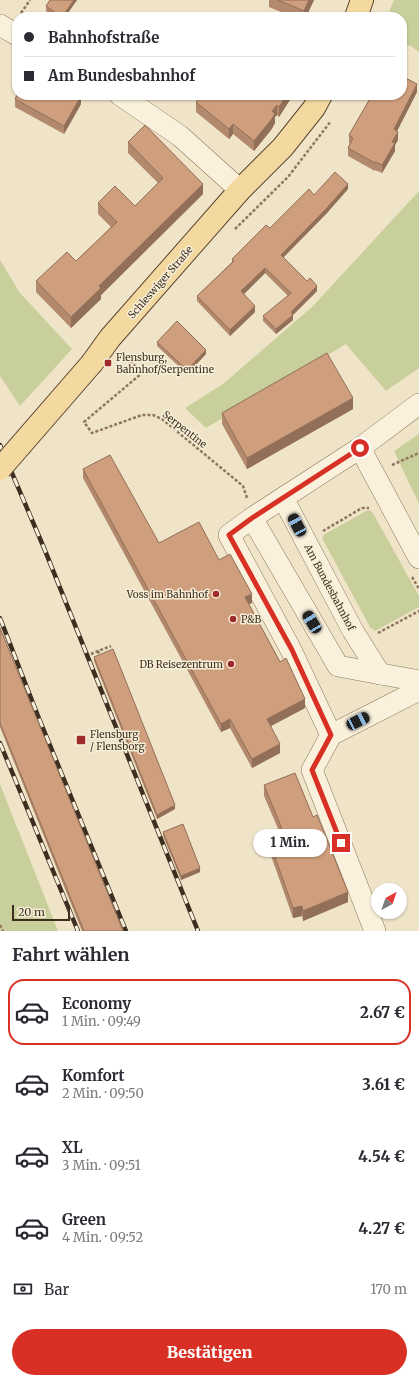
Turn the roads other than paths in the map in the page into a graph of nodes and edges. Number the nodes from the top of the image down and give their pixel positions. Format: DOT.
graph roads {
  1 [pos="362,0"];
  2 [pos="358,12"];
  3 [pos="0,26"];
  4 [pos="12,32"];
  5 [pos="127,100"];
  6 [pos="318,100"];
  7 [pos="240,190"];
  8 [pos="419,404"];
  9 [pos="360,448"];
  10 [pos="0,469"];
  11 [pos="283,498"];
  12 [pos="252,518"];
  13 [pos="415,567"];
  14 [pos="380,674"];
  15 [pos="419,680"];
  16 [pos="419,690"];
  17 [pos="331,735"];
  18 [pos="375,931"];
  1 -- 2 [label="main road"];
  3 -- 4 [label="street"];
  5 -- 7 [label="street"];
  6 -- 7 [label="main road, Schleswiger Straße"];
  7 -- 10 [label="main road, Schleswiger Straße, bridge"];
  8 -- 9 [label="street"];
  9 -- 11 [label="street"];
  9 -- 13 [label="street"];
  11 -- 12 [label="street"];
  11 -- 14 [label="street, Am Bundesbahnhof"];
  12 -- 14 [label="street"];
  12 -- 17 [label="street"];
  14 -- 15 [label="street"];
  16 -- 17 [label="street"];
  17 -- 18 [label="street"];
}
